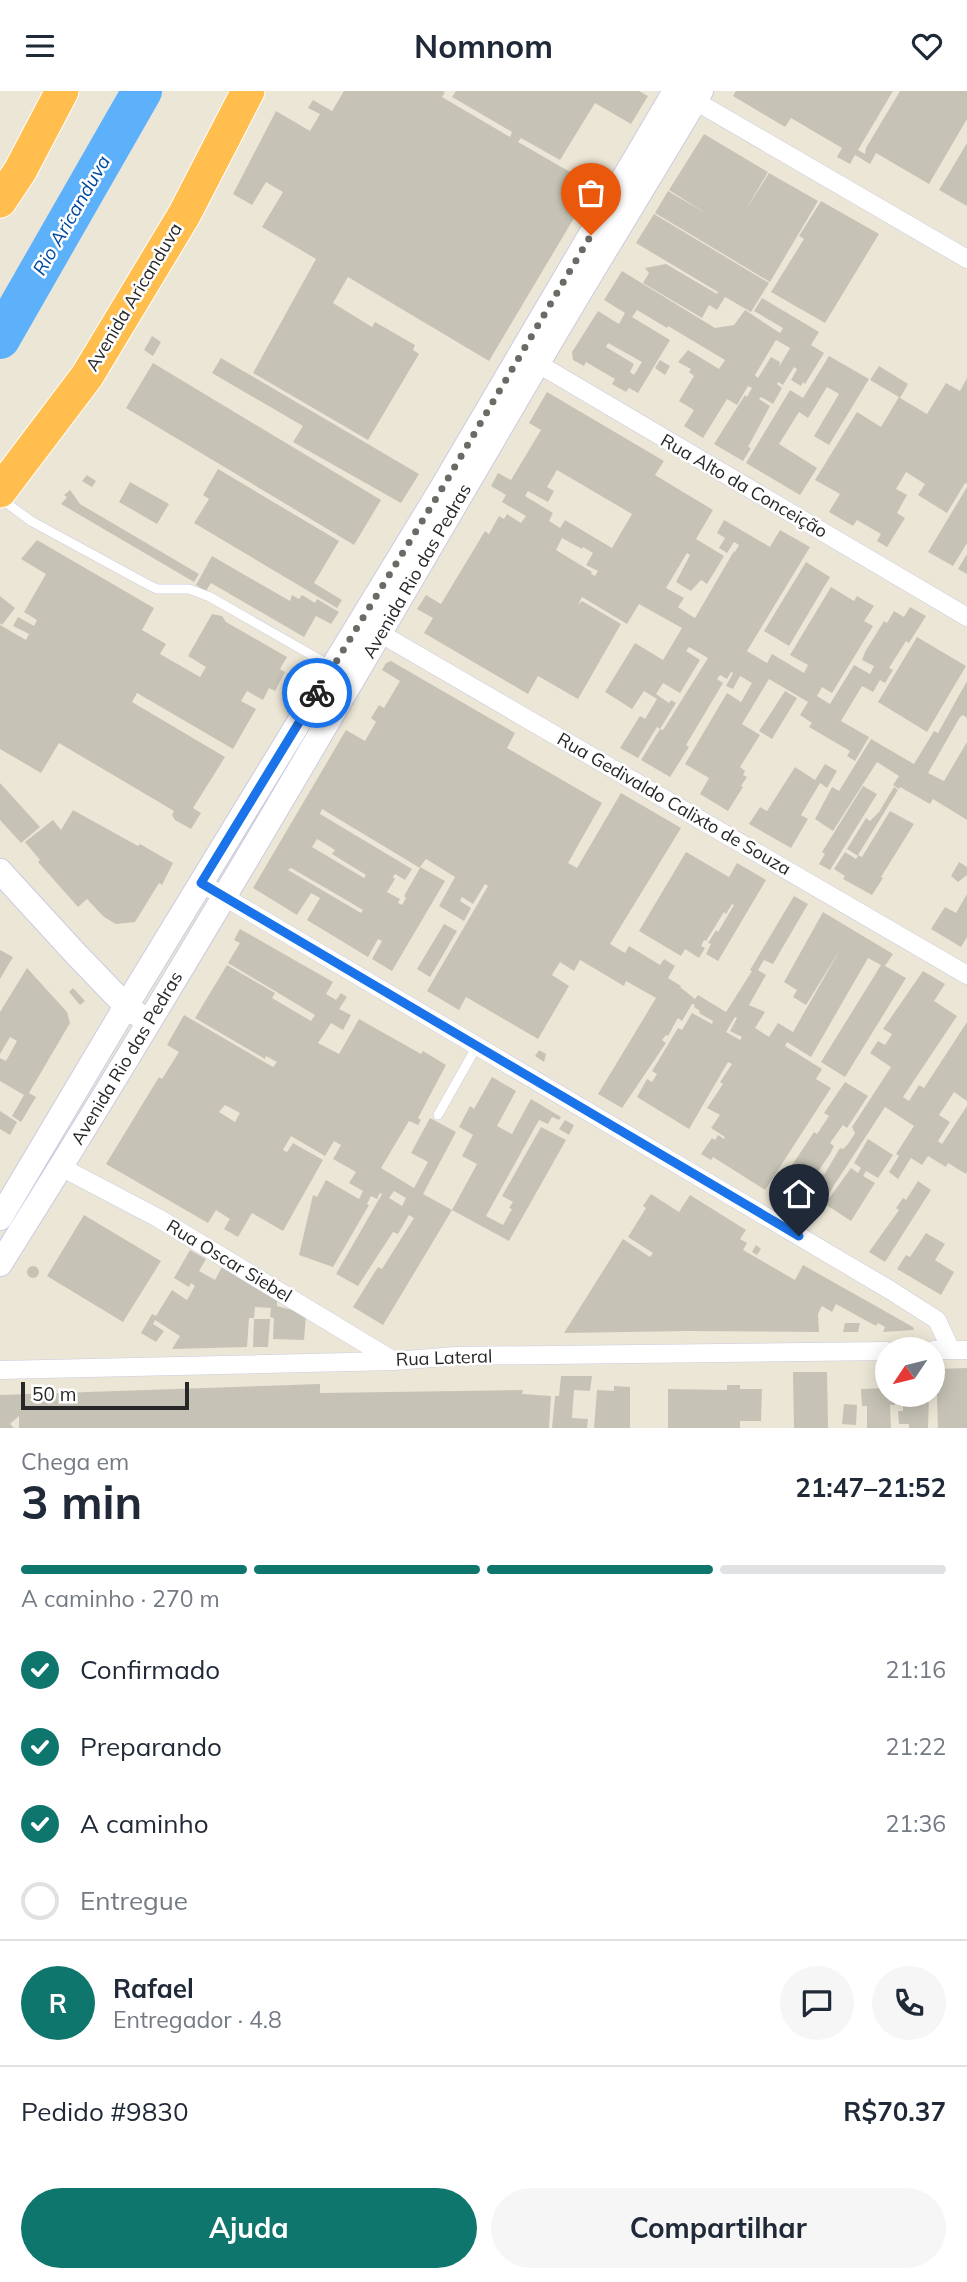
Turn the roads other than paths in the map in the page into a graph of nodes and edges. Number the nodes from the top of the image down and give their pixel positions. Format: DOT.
graph roads {
  1 [pos="62,91"];
  2 [pos="248,91"];
  3 [pos="687,93"];
  4 [pos="0,201"];
  5 [pos="967,259"];
  6 [pos="529,359"];
  7 [pos="0,491"];
  8 [pos="0,499"];
  9 [pos="967,617"];
  10 [pos="370,628"];
  11 [pos="333,667"];
  12 [pos="0,871"];
  13 [pos="201,883"];
  14 [pos="224,896"];
  15 [pos="967,975"];
  16 [pos="126,1006"];
  17 [pos="149,1023"];
  18 [pos="477,1046"];
  19 [pos="438,1115"];
  20 [pos="61,1167"];
  21 [pos="1,1216"];
  22 [pos="0,1264"];
  23 [pos="959,1350"];
  24 [pos="875,1351"];
  25 [pos="394,1360"];
  26 [pos="0,1370"];
  1 -- 4 [label="highway"];
  2 -- 7 [label="highway, Avenida Aricanduva"];
  3 -- 5 [label="street"];
  3 -- 6 [label="main road, Avenida Rio das Pedras"];
  6 -- 9 [label="street, Rua Alto da Conceição"];
  6 -- 10 [label="main road, Avenida Rio das Pedras"];
  8 -- 11 [label="lane"];
  10 -- 11 [label="main road, Avenida Rio das Pedras"];
  10 -- 14 [label="main road, Avenida Rio das Pedras"];
  10 -- 15 [label="street, Rua Gedivaldo Calixto de Souza"];
  11 -- 13 [label="main road, Avenida Rio das Pedras"];
  12 -- 16 [label="main road"];
  13 -- 14 [label="street"];
  13 -- 16 [label="main road, Avenida Rio das Pedras"];
  14 -- 17 [label="main road, Avenida Rio das Pedras"];
  14 -- 18 [label="street"];
  16 -- 17 [label="main road"];
  16 -- 21 [label="main road, Avenida Rio das Pedras"];
  17 -- 20 [label="main road, Avenida Rio das Pedras"];
  18 -- 19 [label="lane"];
  18 -- 23 [label="street"];
  20 -- 22 [label="main road, Avenida Rio das Pedras"];
  20 -- 25 [label="street, Rua Oscar Siebel"];
  24 -- 25 [label="street, Rua Lateral"];
  25 -- 26 [label="street, Rua Lateral"];
}
